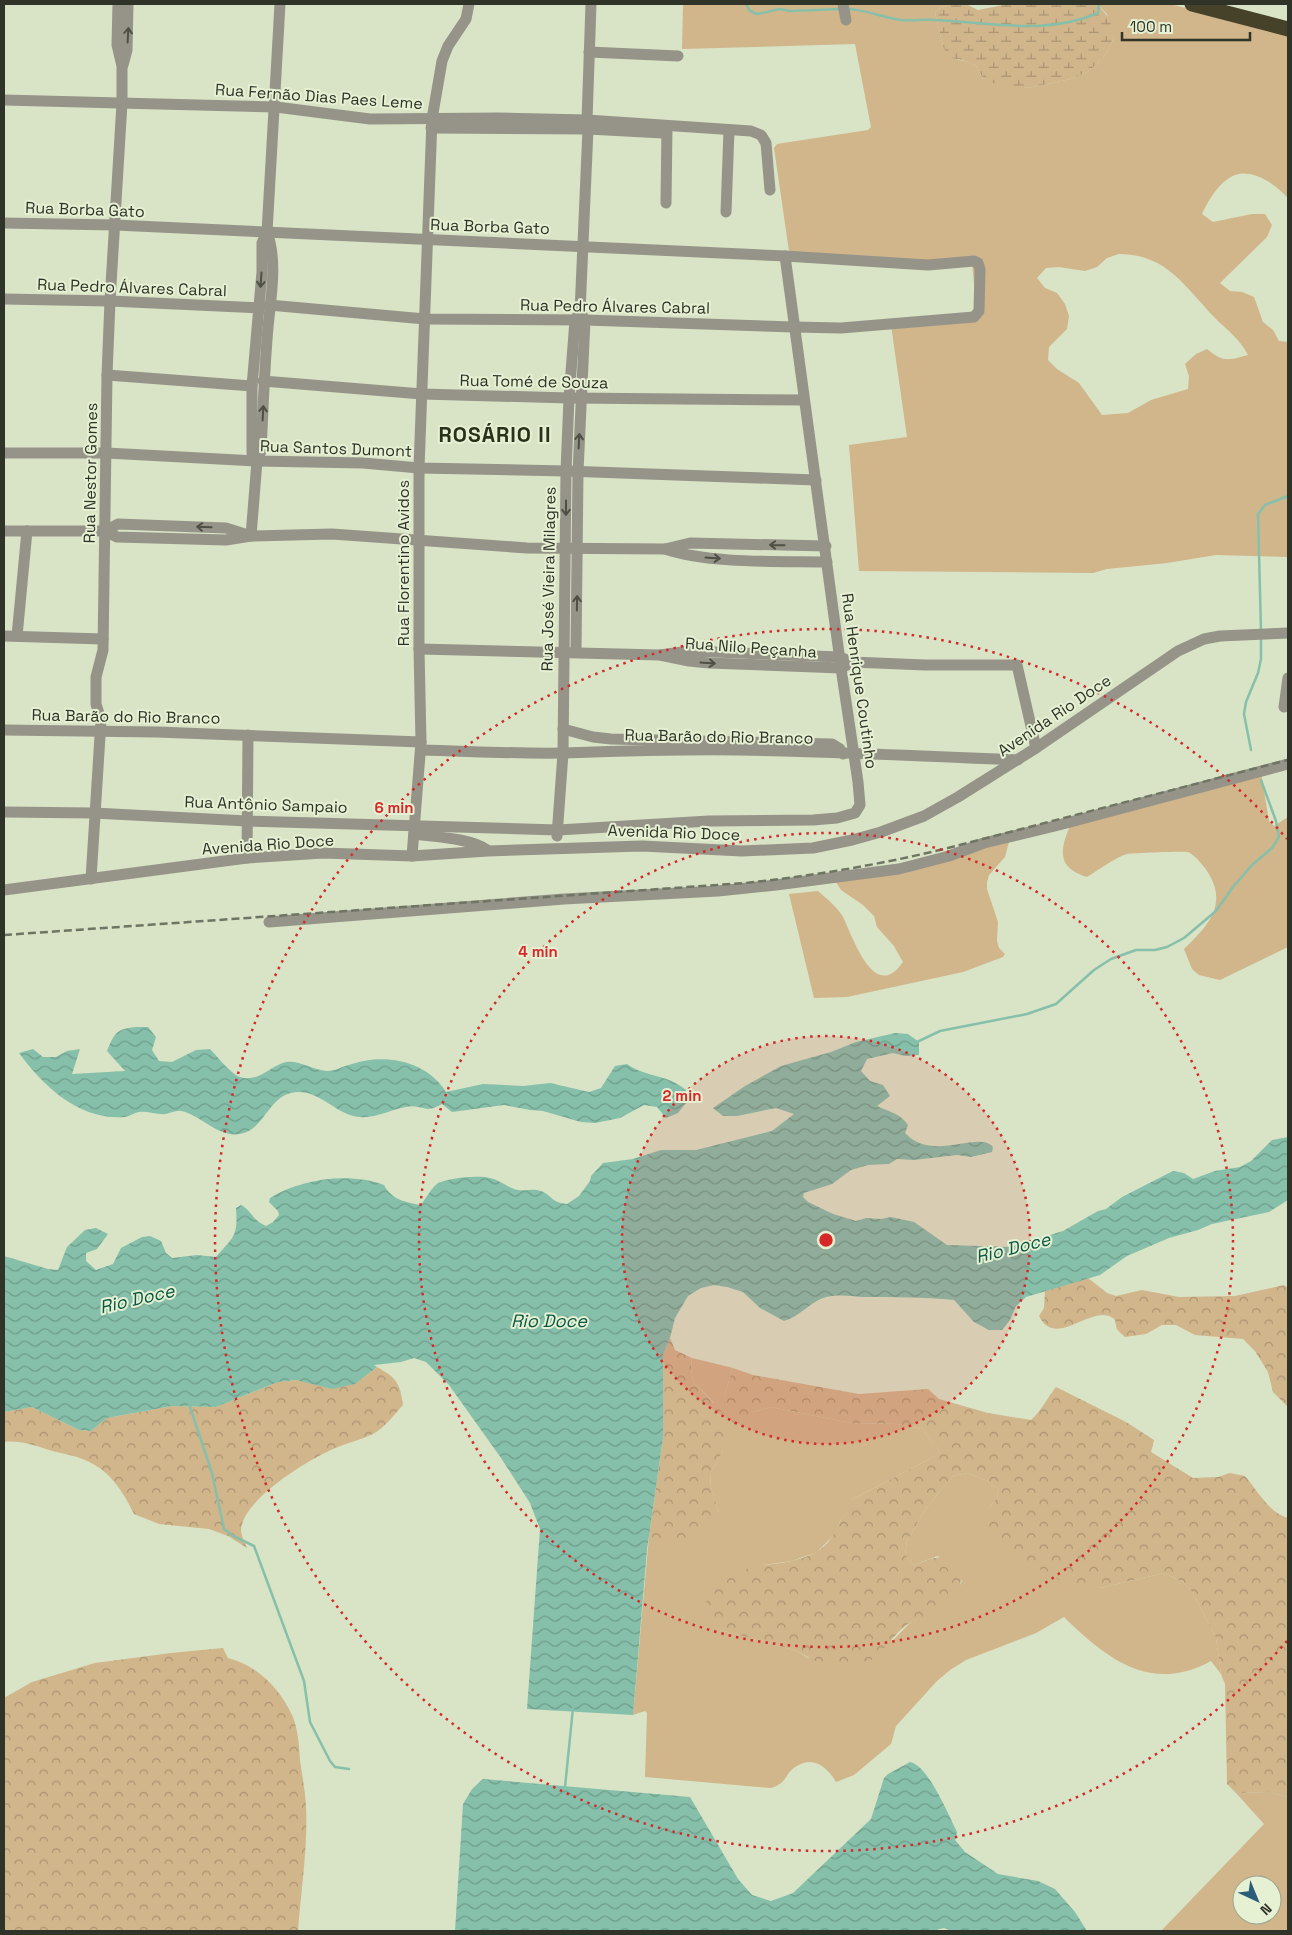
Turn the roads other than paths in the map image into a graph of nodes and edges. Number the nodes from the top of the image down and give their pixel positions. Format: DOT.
graph roads {
  1 [pos="118,4"];
  2 [pos="128,4"];
  3 [pos="280,4"];
  4 [pos="470,4"];
  5 [pos="591,4"];
  6 [pos="843,4"];
  7 [pos="1192,4"];
  8 [pos="846,20"];
  9 [pos="1288,29"];
  10 [pos="588,52"];
  11 [pos="678,56"];
  12 [pos="122,66"];
  13 [pos="4,100"];
  14 [pos="122,103"];
  15 [pos="276,108"];
  16 [pos="432,123"];
  17 [pos="587,124"];
  18 [pos="667,130"];
  19 [pos="729,130"];
  20 [pos="770,190"];
  21 [pos="666,203"];
  22 [pos="726,212"];
  23 [pos="4,223"];
  24 [pos="115,225"];
  25 [pos="267,232"];
  26 [pos="426,240"];
  27 [pos="582,247"];
  28 [pos="785,256"];
  29 [pos="4,300"];
  30 [pos="110,301"];
  31 [pos="264,306"];
  32 [pos="580,317"];
  33 [pos="424,319"];
  34 [pos="960,320"];
  35 [pos="794,327"];
  36 [pos="107,375"];
  37 [pos="264,382"];
  38 [pos="252,386"];
  39 [pos="422,394"];
  40 [pos="569,398"];
  41 [pos="581,398"];
  42 [pos="804,400"];
  43 [pos="4,453"];
  44 [pos="107,454"];
  45 [pos="257,461"];
  46 [pos="419,468"];
  47 [pos="572,471"];
  48 [pos="816,480"];
  49 [pos="4,530"];
  50 [pos="27,531"];
  51 [pos="105,531"];
  52 [pos="251,536"];
  53 [pos="420,540"];
  54 [pos="826,546"];
  55 [pos="578,547"];
  56 [pos="566,548"];
  57 [pos="665,548"];
  58 [pos="827,562"];
  59 [pos="1288,633"];
  60 [pos="4,636"];
  61 [pos="17,636"];
  62 [pos="103,639"];
  63 [pos="419,648"];
  64 [pos="563,652"];
  65 [pos="576,652"];
  66 [pos="841,663"];
  67 [pos="1288,678"];
  68 [pos="1284,706"];
  69 [pos="563,729"];
  70 [pos="4,730"];
  71 [pos="100,732"];
  72 [pos="248,735"];
  73 [pos="421,746"];
  74 [pos="1036,748"];
  75 [pos="563,753"];
  76 [pos="848,753"];
  77 [pos="1018,760"];
  78 [pos="1288,764"];
  79 [pos="4,812"];
  80 [pos="94,812"];
  81 [pos="247,821"];
  82 [pos="414,829"];
  83 [pos="558,830"];
  84 [pos="556,848"];
  85 [pos="488,851"];
  86 [pos="412,856"];
  87 [pos="248,858"];
  88 [pos="91,880"];
  89 [pos="4,890"];
  90 [pos="269,922"];
  1 -- 12 [label="street, Rua Nestor Gomes"];
  12 -- 2 [label="street, Rua Nestor Gomes, one-way"];
  3 -- 15 [label="street"];
  4 -- 16 [label="street, Rua Florentino Avidos"];
  5 -- 10 [label="street, Rua José Vieira Milagres"];
  6 -- 8 [label="street"];
  7 -- 9 [label="highway"];
  10 -- 11 [label="street"];
  10 -- 17 [label="street, Rua José Vieira Milagres"];
  12 -- 14 [label="street, Rua Nestor Gomes"];
  13 -- 14 [label="street, Rua Fernão Dias Paes Leme"];
  14 -- 15 [label="street, Rua Fernão Dias Paes Leme"];
  14 -- 24 [label="street, Rua Nestor Gomes"];
  15 -- 16 [label="street, Rua Fernão Dias Paes Leme"];
  15 -- 25 [label="street"];
  16 -- 17 [label="street, Rua Fernão Dias Paes Leme"];
  16 -- 26 [label="street, Rua Florentino Avidos"];
  17 -- 18 [label="street, Rua Fernão Dias Paes Leme"];
  17 -- 27 [label="street, Rua José Vieira Milagres"];
  18 -- 19 [label="street, Rua Fernão Dias Paes Leme"];
  18 -- 21 [label="street"];
  19 -- 20 [label="street, Rua Fernão Dias Paes Leme"];
  19 -- 22 [label="street"];
  23 -- 24 [label="street, Rua Borba Gato"];
  24 -- 25 [label="street, Rua Borba Gato"];
  24 -- 30 [label="street, Rua Nestor Gomes"];
  25 -- 26 [label="street, Rua Borba Gato"];
  25 -- 31 [label="street"];
  26 -- 27 [label="street, Rua Borba Gato"];
  26 -- 33 [label="street, Rua Florentino Avidos"];
  27 -- 28 [label="street, Rua Borba Gato"];
  27 -- 32 [label="street, Rua José Vieira Milagres"];
  28 -- 34 [label="street, Rua Borba Gato"];
  28 -- 35 [label="street, Rua Henrique Coutinho"];
  29 -- 30 [label="street, Rua Pedro Álvares Cabral"];
  30 -- 31 [label="street, Rua Pedro Álvares Cabral"];
  30 -- 36 [label="street, Rua Nestor Gomes"];
  31 -- 33 [label="street, Rua Pedro Álvares Cabral"];
  31 -- 37 [label="street"];
  31 -- 38 [label="street"];
  32 -- 33 [label="street, Rua Pedro Álvares Cabral"];
  32 -- 35 [label="street, Rua Pedro Álvares Cabral"];
  32 -- 40 [label="street, Rua José Vieira Milagres"];
  32 -- 41 [label="street"];
  33 -- 39 [label="street, Rua Florentino Avidos"];
  34 -- 35 [label="street, Rua Pedro Álvares Cabral"];
  35 -- 42 [label="street, Rua Henrique Coutinho"];
  36 -- 38 [label="street"];
  36 -- 44 [label="street, Rua Nestor Gomes"];
  37 -- 39 [label="street, Rua Tomé de Souza"];
  45 -- 37 [label="street, one-way"];
  38 -- 45 [label="street"];
  39 -- 40 [label="street, Rua Tomé de Souza"];
  39 -- 46 [label="street, Rua Florentino Avidos"];
  40 -- 41 [label="street, Rua Tomé de Souza"];
  40 -- 47 [label="street, Rua José Vieira Milagres"];
  41 -- 42 [label="street, Rua Tomé de Souza"];
  47 -- 41 [label="street, one-way"];
  42 -- 48 [label="street, Rua Henrique Coutinho"];
  43 -- 44 [label="street, Rua Santos Dumont"];
  44 -- 45 [label="street, Rua Santos Dumont"];
  44 -- 51 [label="street, Rua Nestor Gomes"];
  45 -- 46 [label="street, Rua Santos Dumont"];
  45 -- 52 [label="street"];
  46 -- 47 [label="street, Rua Santos Dumont"];
  46 -- 53 [label="street, Rua Florentino Avidos"];
  47 -- 48 [label="street, Rua Santos Dumont"];
  47 -- 55 [label="street"];
  47 -- 56 [label="street, Rua José Vieira Milagres, one-way"];
  48 -- 54 [label="street, Rua Henrique Coutinho"];
  49 -- 50 [label="street"];
  50 -- 51 [label="street"];
  50 -- 61 [label="street"];
  51 -- 52 [label="street"];
  51 -- 62 [label="street, Rua Nestor Gomes"];
  52 -- 53 [label="street"];
  53 -- 56 [label="street"];
  53 -- 63 [label="street, Rua Florentino Avidos"];
  54 -- 57 [label="street, one-way"];
  54 -- 58 [label="street, Rua Henrique Coutinho"];
  55 -- 56 [label="street"];
  55 -- 57 [label="street"];
  65 -- 55 [label="street, one-way"];
  56 -- 64 [label="street, Rua José Vieira Milagres"];
  57 -- 58 [label="street, one-way"];
  58 -- 66 [label="street, Rua Henrique Coutinho"];
  59 -- 74 [label="street, Avenida Rio Doce"];
  60 -- 61 [label="street"];
  61 -- 62 [label="street"];
  62 -- 71 [label="street, Rua Nestor Gomes"];
  63 -- 64 [label="street, Rua Nilo Peçanha"];
  63 -- 73 [label="street, Rua Florentino Avidos"];
  64 -- 65 [label="street, Rua Nilo Peçanha"];
  64 -- 69 [label="street, Rua José Vieira Milagres"];
  65 -- 66 [label="street, Rua Nilo Peçanha"];
  66 -- 74 [label="street"];
  66 -- 76 [label="street, Rua Henrique Coutinho"];
  67 -- 68 [label="street"];
  69 -- 75 [label="street, Rua José Vieira Milagres"];
  69 -- 76 [label="street"];
  70 -- 71 [label="street, Rua Barão do Rio Branco"];
  71 -- 72 [label="street, Rua Barão do Rio Branco"];
  71 -- 80 [label="street, Rua Nestor Gomes"];
  72 -- 73 [label="street, Rua Barão do Rio Branco"];
  72 -- 81 [label="street"];
  73 -- 75 [label="street, Rua Barão do Rio Branco"];
  73 -- 82 [label="street, Rua Florentino Avidos"];
  74 -- 77 [label="street, Avenida Rio Doce"];
  75 -- 76 [label="street, Rua Barão do Rio Branco"];
  75 -- 83 [label="street, Rua José Vieira Milagres"];
  76 -- 77 [label="street, Rua Barão do Rio Branco"];
  76 -- 83 [label="street, Rua Henrique Coutinho"];
  77 -- 84 [label="street, Avenida Rio Doce"];
  78 -- 90 [label="street"];
  79 -- 80 [label="street, Rua Antônio Sampaio"];
  80 -- 81 [label="street, Rua Antônio Sampaio"];
  80 -- 88 [label="street, Rua Nestor Gomes"];
  81 -- 82 [label="street, Rua Antônio Sampaio"];
  81 -- 87 [label="street"];
  82 -- 83 [label="street, Rua Antônio Sampaio"];
  82 -- 85 [label="street"];
  82 -- 86 [label="street, Rua Florentino Avidos"];
  83 -- 84 [label="street, Rua José Vieira Milagres"];
  84 -- 85 [label="street, Avenida Rio Doce"];
  85 -- 86 [label="street, Avenida Rio Doce"];
  86 -- 87 [label="street, Avenida Rio Doce"];
  87 -- 88 [label="street, Avenida Rio Doce"];
  88 -- 89 [label="street, Avenida Rio Doce"];
}
